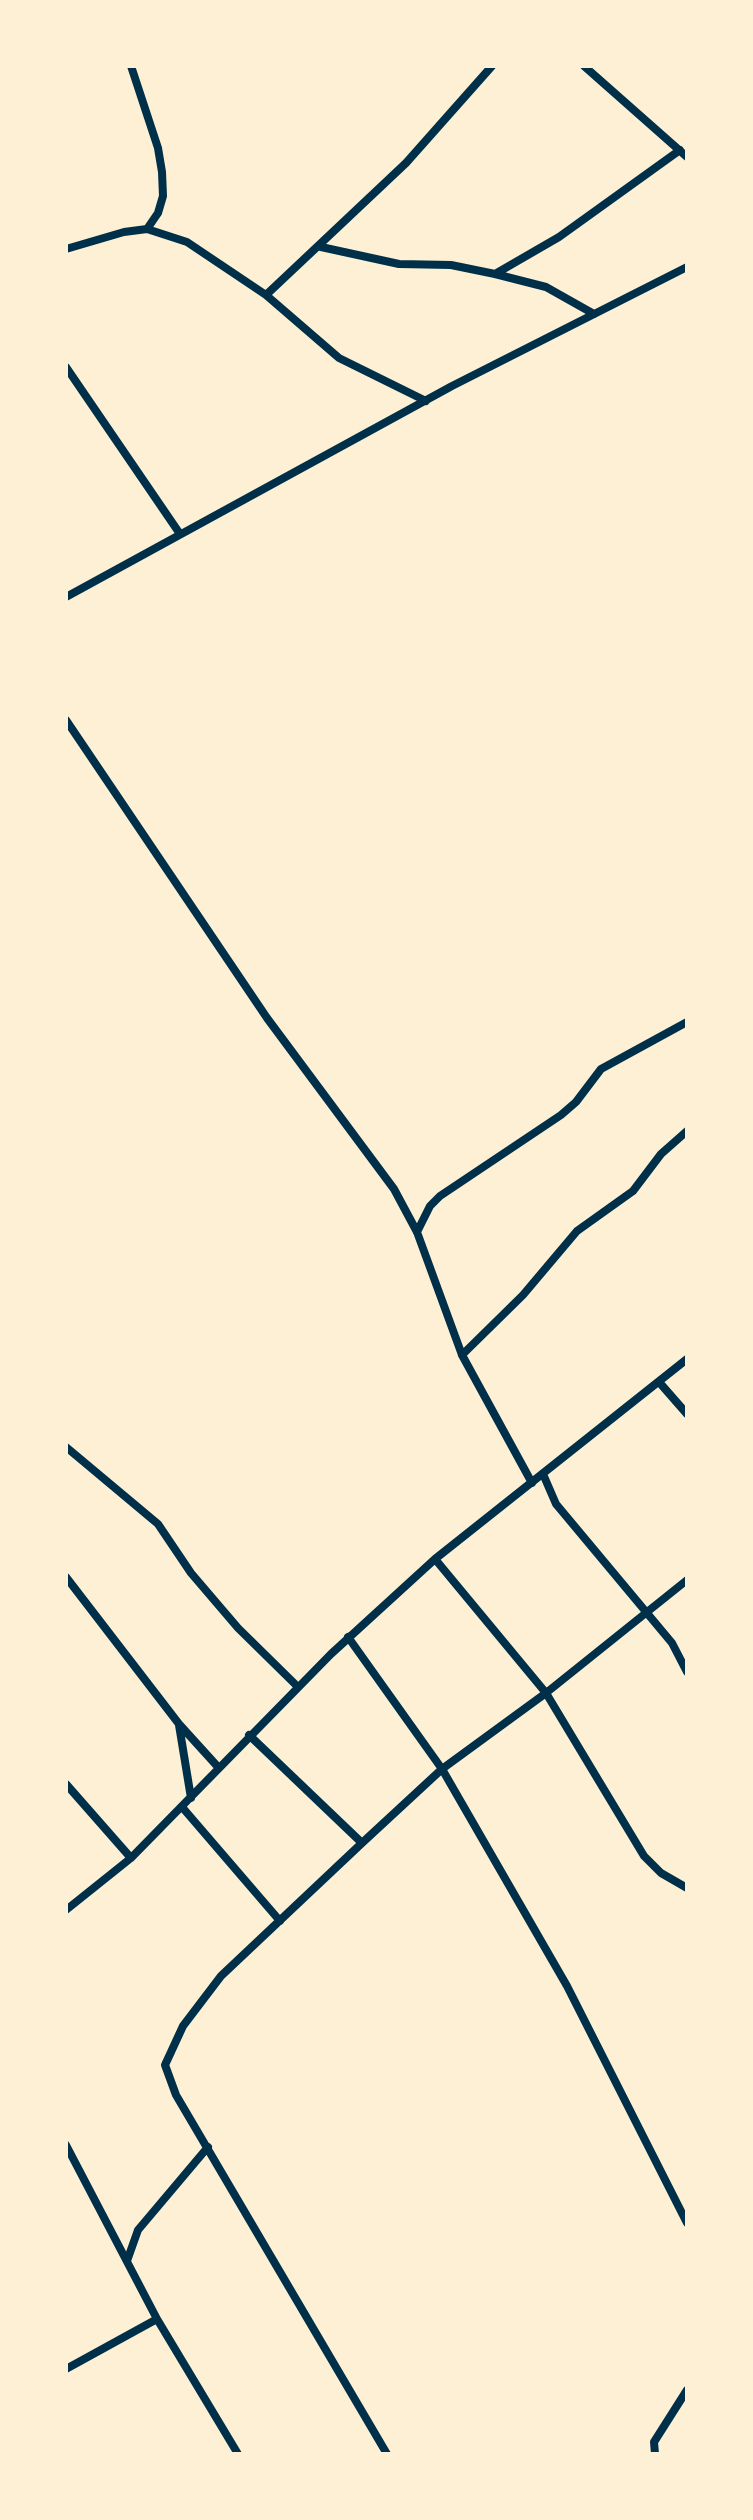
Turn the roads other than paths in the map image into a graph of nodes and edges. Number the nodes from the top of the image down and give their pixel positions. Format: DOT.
graph roads {
  1 [pos="131,66"];
  2 [pos="492,66"];
  3 [pos="584,66"];
  4 [pos="684,154"];
  5 [pos="147,229"];
  6 [pos="321,247"];
  7 [pos="66,249"];
  8 [pos="687,267"];
  9 [pos="495,274"];
  10 [pos="266,295"];
  11 [pos="594,314"];
  12 [pos="66,367"];
  13 [pos="426,401"];
  14 [pos="180,534"];
  15 [pos="66,597"];
  16 [pos="66,720"];
  17 [pos="687,1022"];
  18 [pos="687,1131"];
  19 [pos="417,1232"];
  20 [pos="462,1355"];
  21 [pos="687,1359"];
  22 [pos="659,1382"];
  23 [pos="687,1414"];
  24 [pos="66,1447"];
  25 [pos="543,1474"];
  26 [pos="532,1483"];
  27 [pos="435,1559"];
  28 [pos="66,1577"];
  29 [pos="687,1580"];
  30 [pos="647,1611"];
  31 [pos="348,1637"];
  32 [pos="687,1672"];
  33 [pos="298,1687"];
  34 [pos="546,1693"];
  35 [pos="179,1724"];
  36 [pos="249,1735"];
  37 [pos="218,1767"];
  38 [pos="442,1769"];
  39 [pos="66,1784"];
  40 [pos="191,1798"];
  41 [pos="182,1807"];
  42 [pos="362,1843"];
  43 [pos="131,1858"];
  44 [pos="687,1888"];
  45 [pos="66,1910"];
  46 [pos="280,1921"];
  47 [pos="66,2145"];
  48 [pos="208,2147"];
  49 [pos="687,2223"];
  50 [pos="127,2261"];
  51 [pos="157,2319"];
  52 [pos="66,2369"];
  53 [pos="687,2390"];
  54 [pos="238,2454"];
  55 [pos="387,2454"];
  56 [pos="655,2454"];
  1 -- 5 [label="street"];
  2 -- 6 [label="street"];
  3 -- 4 [label="street"];
  4 -- 9 [label="street"];
  5 -- 7 [label="street"];
  5 -- 10 [label="street"];
  6 -- 9 [label="street"];
  6 -- 10 [label="street"];
  8 -- 11 [label="street"];
  9 -- 11 [label="street"];
  10 -- 13 [label="street"];
  11 -- 13 [label="street"];
  12 -- 14 [label="street"];
  13 -- 14 [label="street"];
  14 -- 15 [label="street"];
  16 -- 19 [label="street"];
  17 -- 19 [label="street"];
  18 -- 20 [label="street"];
  19 -- 20 [label="street"];
  20 -- 26 [label="street"];
  21 -- 22 [label="street"];
  22 -- 23 [label="street"];
  22 -- 25 [label="street"];
  24 -- 33 [label="street"];
  25 -- 26 [label="street"];
  25 -- 30 [label="street"];
  26 -- 27 [label="street"];
  27 -- 31 [label="street"];
  27 -- 34 [label="street"];
  28 -- 35 [label="street"];
  29 -- 30 [label="street"];
  30 -- 32 [label="street"];
  30 -- 34 [label="street"];
  31 -- 33 [label="street"];
  31 -- 38 [label="street"];
  33 -- 36 [label="street"];
  34 -- 38 [label="street"];
  34 -- 44 [label="street"];
  35 -- 37 [label="street"];
  35 -- 40 [label="street"];
  36 -- 37 [label="street"];
  36 -- 42 [label="street"];
  37 -- 40 [label="street"];
  38 -- 42 [label="street"];
  38 -- 49 [label="street"];
  39 -- 43 [label="street"];
  40 -- 41 [label="street"];
  41 -- 43 [label="street"];
  41 -- 46 [label="street"];
  42 -- 46 [label="street"];
  43 -- 45 [label="street"];
  46 -- 48 [label="street"];
  47 -- 50 [label="street"];
  48 -- 50 [label="street"];
  48 -- 55 [label="street"];
  50 -- 51 [label="street"];
  51 -- 52 [label="street"];
  51 -- 54 [label="street"];
  53 -- 56 [label="street"];
}
